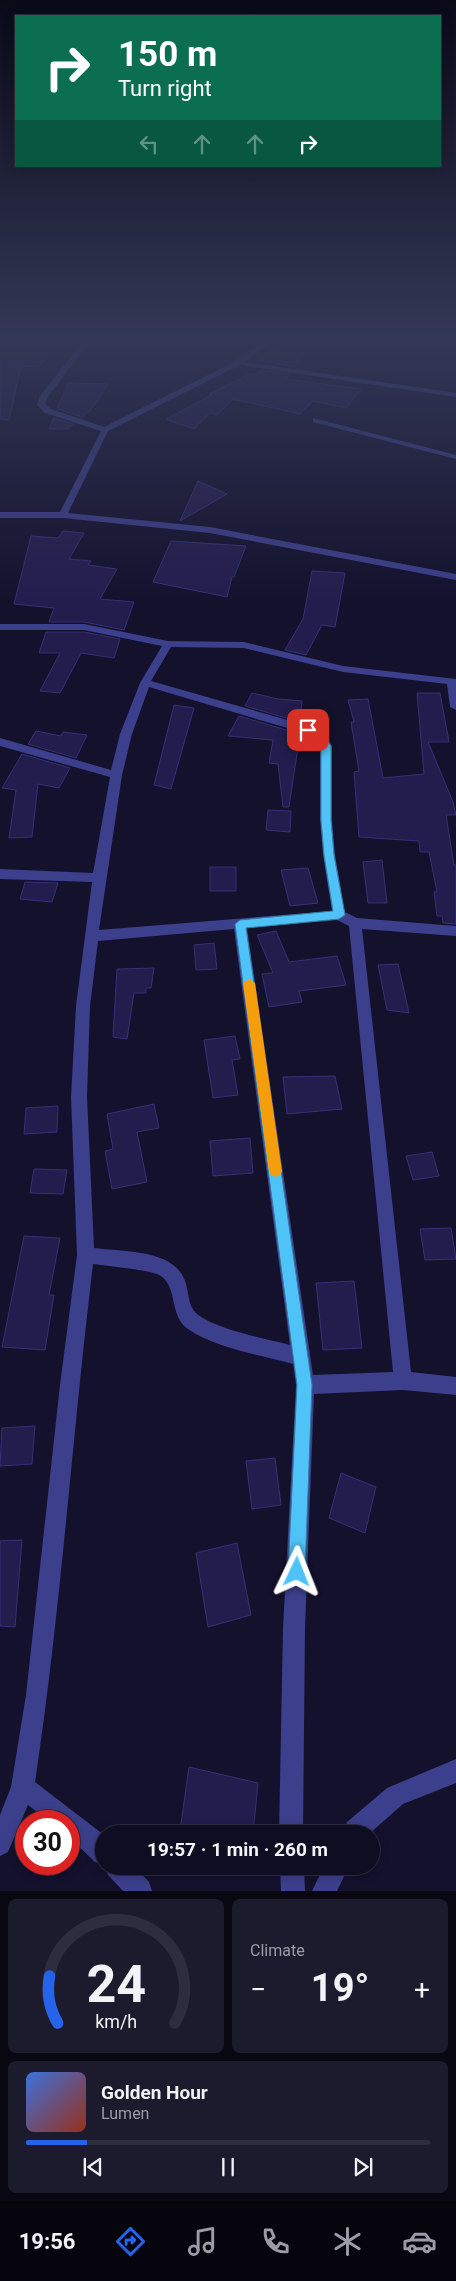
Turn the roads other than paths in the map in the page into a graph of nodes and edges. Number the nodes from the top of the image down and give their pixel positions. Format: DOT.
graph roads {
  1 [pos="100,428"];
  2 [pos="109,428"];
  3 [pos="347,428"];
  4 [pos="105,430"];
  5 [pos="456,457"];
  6 [pos="0,515"];
  7 [pos="63,515"];
  8 [pos="456,577"];
  9 [pos="0,627"];
  10 [pos="168,644"];
  11 [pos="454,682"];
  12 [pos="145,683"];
  13 [pos="456,708"];
  14 [pos="0,742"];
  15 [pos="116,776"];
  16 [pos="0,874"];
  17 [pos="99,878"];
  18 [pos="339,915"];
  19 [pos="355,923"];
  20 [pos="240,924"];
  21 [pos="456,931"];
  22 [pos="91,936"];
  23 [pos="86,1255"];
  24 [pos="300,1357"];
  25 [pos="403,1381"];
  26 [pos="305,1385"];
  27 [pos="456,1386"];
  28 [pos="456,1771"];
  29 [pos="23,1787"];
  30 [pos="53,1810"];
  31 [pos="291,1825"];
  32 [pos="361,1825"];
  33 [pos="80,1831"];
  34 [pos="95,1843"];
  35 [pos="0,1844"];
  36 [pos="125,1875"];
  37 [pos="292,1875"];
  38 [pos="332,1875"];
  39 [pos="140,1891"];
  40 [pos="293,1891"];
  41 [pos="324,1891"];
  1 -- 4 [label="street"];
  2 -- 4 [label="street"];
  3 -- 5 [label="street"];
  4 -- 7 [label="street"];
  6 -- 7 [label="street"];
  7 -- 8 [label="street"];
  9 -- 10 [label="street"];
  10 -- 11 [label="street"];
  10 -- 12 [label="street"];
  11 -- 13 [label="street"];
  12 -- 15 [label="street"];
  12 -- 18 [label="street"];
  14 -- 15 [label="street"];
  15 -- 17 [label="street"];
  16 -- 17 [label="street"];
  17 -- 22 [label="street"];
  18 -- 19 [label="street"];
  18 -- 20 [label="street"];
  19 -- 21 [label="street"];
  19 -- 25 [label="street"];
  20 -- 22 [label="street"];
  20 -- 24 [label="street"];
  22 -- 23 [label="street"];
  23 -- 24 [label="street"];
  23 -- 29 [label="street"];
  24 -- 26 [label="street"];
  25 -- 26 [label="street"];
  25 -- 27 [label="street"];
  26 -- 31 [label="street"];
  28 -- 32 [label="street"];
  29 -- 30 [label="street"];
  29 -- 35 [label="street"];
  33 -- 34 [label="street"];
  36 -- 39 [label="street"];
  37 -- 40 [label="street"];
  38 -- 41 [label="street"];
}
